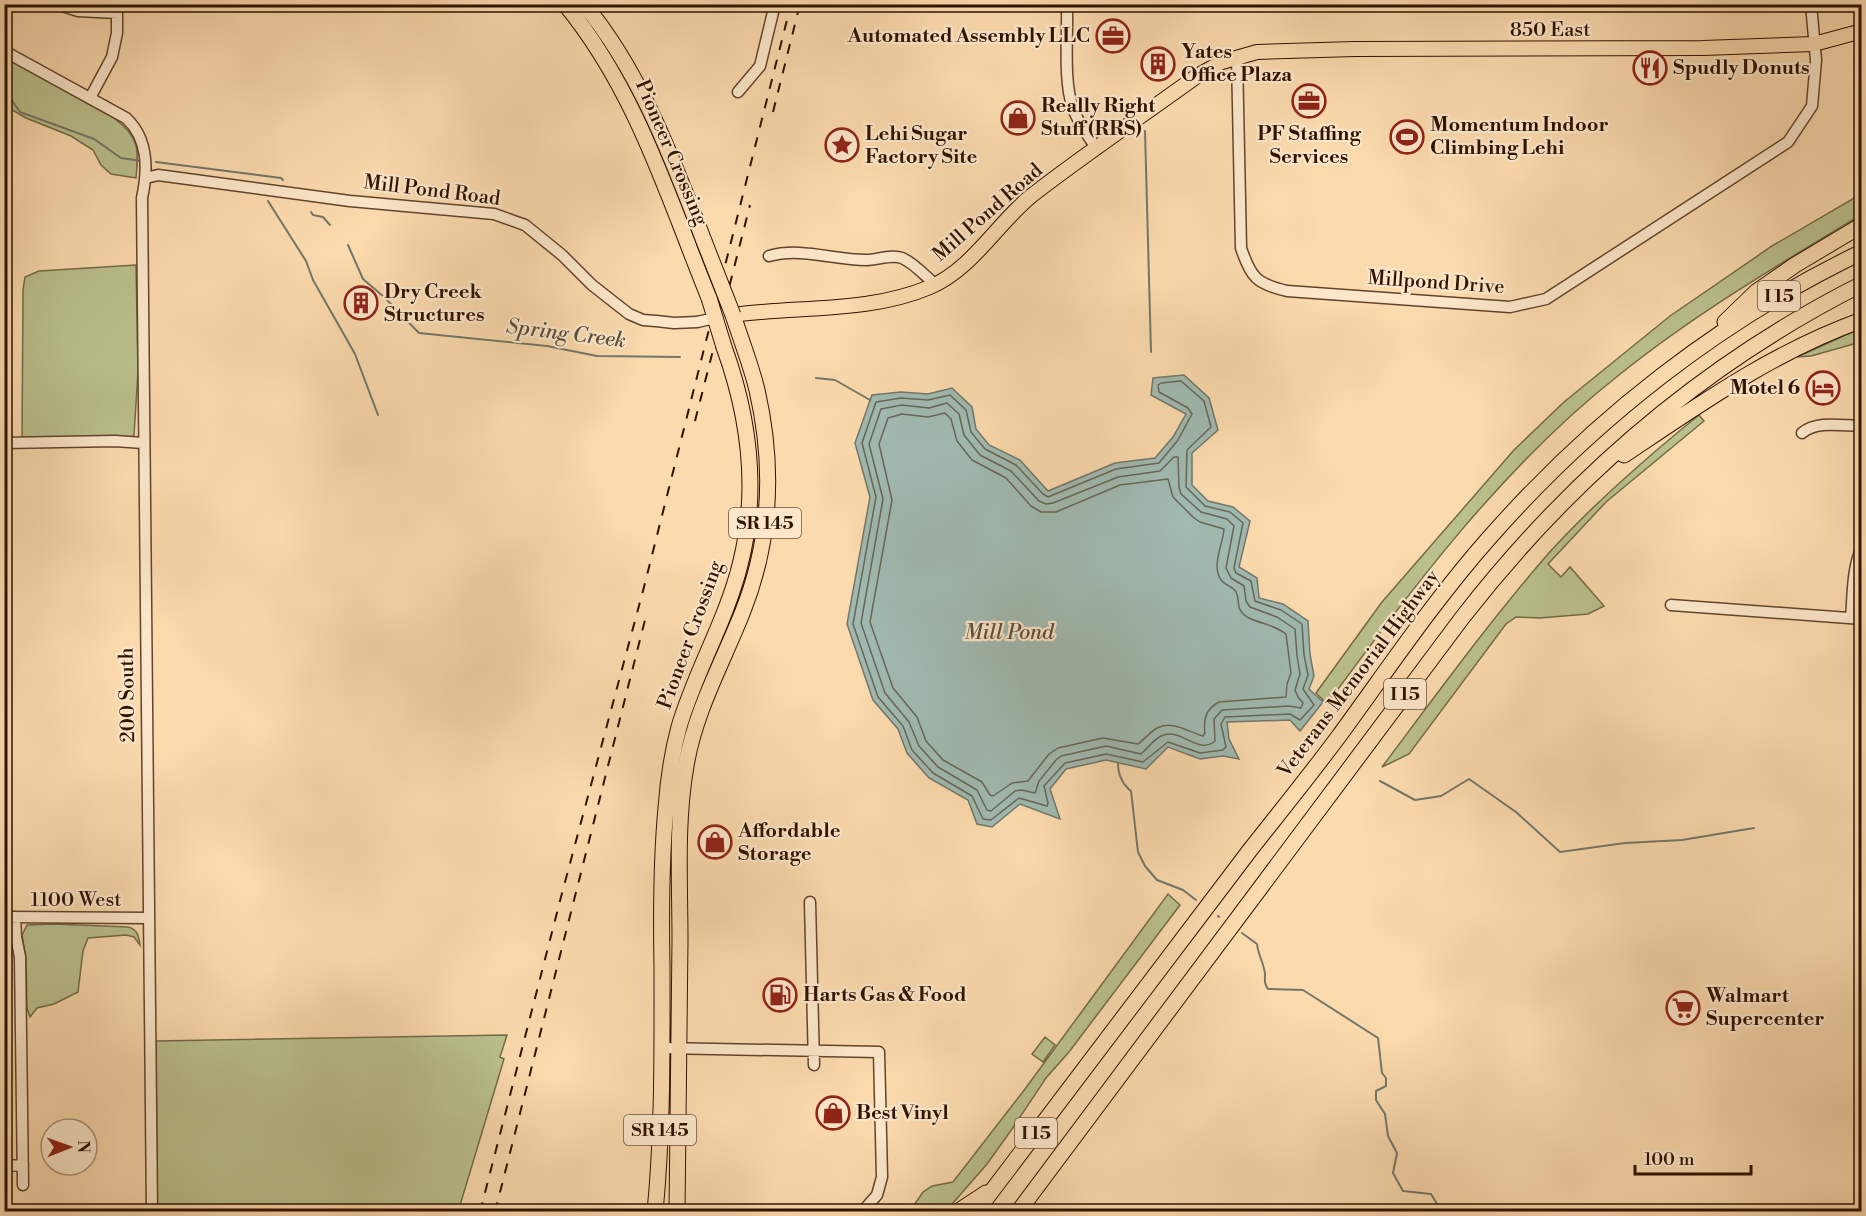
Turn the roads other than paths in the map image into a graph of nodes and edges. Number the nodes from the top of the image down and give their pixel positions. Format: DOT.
graph roads {
  1 [pos="57,4"];
  2 [pos="565,4"];
  3 [pos="584,4"];
  4 [pos="775,4"];
  5 [pos="1067,4"];
  6 [pos="1811,4"];
  7 [pos="117,9"];
  8 [pos="1862,31"];
  9 [pos="1815,44"];
  10 [pos="4,51"];
  11 [pos="1237,57"];
  12 [pos="738,92"];
  13 [pos="90,98"];
  14 [pos="1097,149"];
  15 [pos="146,178"];
  16 [pos="1862,225"];
  17 [pos="1862,252"];
  18 [pos="769,256"];
  19 [pos="935,284"];
  20 [pos="1862,284"];
  21 [pos="733,315"];
  22 [pos="716,318"];
  23 [pos="1862,320"];
  24 [pos="1700,348"];
  25 [pos="1862,426"];
  26 [pos="1802,433"];
  27 [pos="4,443"];
  28 [pos="143,443"];
  29 [pos="1582,483"];
  30 [pos="1862,547"];
  31 [pos="1671,604"];
  32 [pos="1856,618"];
  33 [pos="810,902"];
  34 [pos="10,917"];
  35 [pos="148,918"];
  36 [pos="662,1048"];
  37 [pos="679,1048"];
  38 [pos="814,1051"];
  39 [pos="814,1065"];
  40 [pos="1095,1109"];
  41 [pos="4,1166"];
  42 [pos="23,1166"];
  43 [pos="23,1185"];
  44 [pos="992,1190"];
  45 [pos="152,1212"];
  46 [pos="646,1212"];
  47 [pos="655,1212"];
  48 [pos="677,1212"];
  49 [pos="862,1212"];
  50 [pos="957,1212"];
  51 [pos="976,1212"];
  52 [pos="1018,1212"];
  53 [pos="1027,1212"];
  1 -- 7 [label="street"];
  2 -- 22 [label="highway, Pioneer Crossing / SR 145, bridge"];
  3 -- 21 [label="highway, Pioneer Crossing / SR 145, bridge"];
  4 -- 12 [label="street"];
  5 -- 14 [label="street"];
  6 -- 9 [label="street"];
  7 -- 13 [label="street"];
  8 -- 9 [label="main road, 850 East"];
  9 -- 11 [label="main road, 850 East"];
  9 -- 11 [label="street, Millpond Drive"];
  10 -- 13 [label="street, 200 South"];
  11 -- 14 [label="main road, Mill Pond Road"];
  13 -- 15 [label="street, 200 South"];
  14 -- 19 [label="main road, Mill Pond Road"];
  15 -- 22 [label="street, Mill Pond Road, bridge"];
  15 -- 28 [label="street, 200 South"];
  16 -- 24 [label="highway"];
  17 -- 24 [label="highway, Veterans Memorial Highway / I 15"];
  18 -- 19 [label="street"];
  19 -- 21 [label="main road, Mill Pond Road"];
  20 -- 29 [label="highway, I 15"];
  21 -- 37 [label="highway, Pioneer Crossing / SR 145"];
  22 -- 36 [label="highway, Pioneer Crossing / SR 145, bridge"];
  23 -- 29 [label="highway"];
  24 -- 44 [label="highway, Veterans Memorial Highway / I 15"];
  25 -- 26 [label="street"];
  27 -- 28 [label="street"];
  28 -- 35 [label="street, 200 South"];
  29 -- 40 [label="highway, I 15"];
  30 -- 32 [label="street"];
  31 -- 32 [label="street"];
  33 -- 38 [label="street"];
  34 -- 35 [label="street, 1100 West"];
  34 -- 42 [label="street"];
  35 -- 45 [label="street, 200 South"];
  36 -- 37 [label="street"];
  36 -- 46 [label="highway"];
  36 -- 47 [label="highway, Pioneer Crossing / SR 145"];
  37 -- 38 [label="street"];
  37 -- 48 [label="highway, Pioneer Crossing / SR 145"];
  38 -- 39 [label="street"];
  38 -- 49 [label="street"];
  40 -- 52 [label="highway, I 15"];
  40 -- 53 [label="highway"];
  41 -- 42 [label="street"];
  42 -- 43 [label="street"];
  44 -- 50 [label="highway"];
  44 -- 51 [label="highway, Veterans Memorial Highway / I 15"];
}
